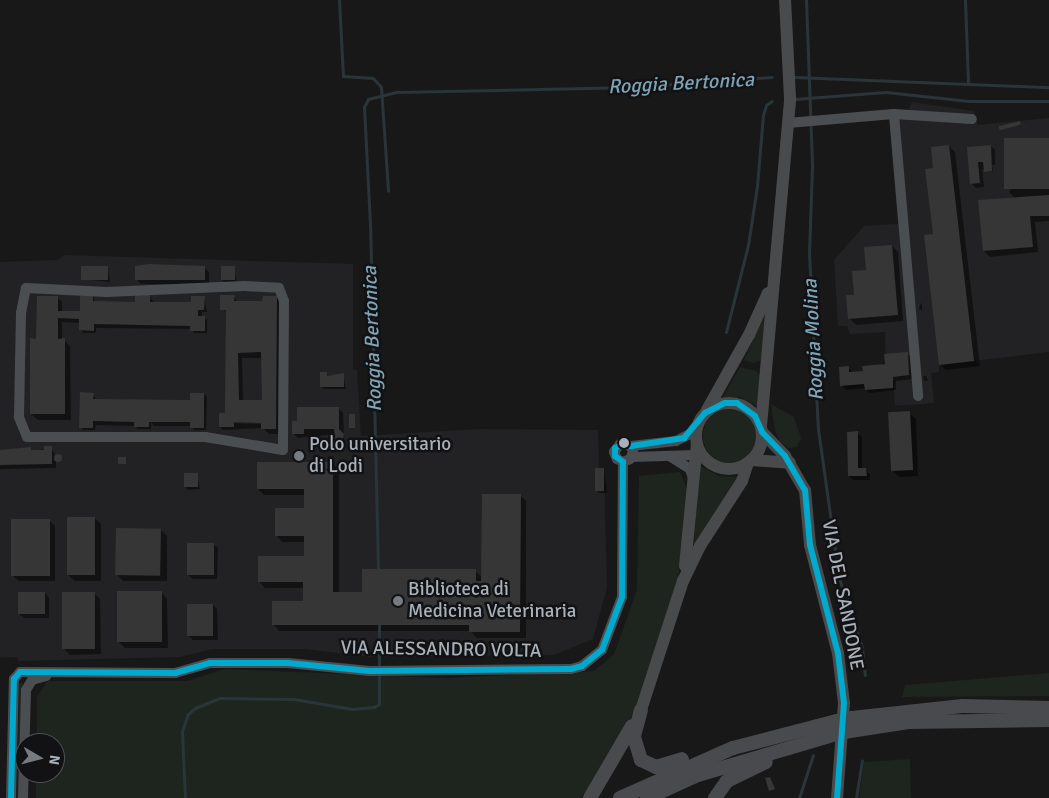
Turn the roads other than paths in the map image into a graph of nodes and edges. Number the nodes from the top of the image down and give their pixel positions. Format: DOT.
graph roads {
  1 [pos="785,0"];
  2 [pos="894,114"];
  3 [pos="972,119"];
  4 [pos="788,123"];
  5 [pos="773,279"];
  6 [pos="918,396"];
  7 [pos="702,418"];
  8 [pos="761,429"];
  9 [pos="631,446"];
  10 [pos="283,450"];
  11 [pos="699,453"];
  12 [pos="670,457"];
  13 [pos="628,459"];
  14 [pos="749,462"];
  15 [pos="790,464"];
  16 [pos="693,478"];
  17 [pos="683,581"];
  18 [pos="52,674"];
  19 [pos="1049,708"];
  20 [pos="641,710"];
  21 [pos="1049,720"];
  22 [pos="851,725"];
  23 [pos="836,728"];
  24 [pos="792,745"];
  25 [pos="715,755"];
  26 [pos="11,798"];
  27 [pos="22,798"];
  28 [pos="590,798"];
  29 [pos="620,798"];
  30 [pos="647,798"];
  31 [pos="716,798"];
  32 [pos="836,798"];
  1 -- 4 [label="main road"];
  2 -- 3 [label="street"];
  2 -- 4 [label="street"];
  2 -- 6 [label="street"];
  4 -- 5 [label="main road"];
  5 -- 7 [label="main road"];
  5 -- 8 [label="main road"];
  7 -- 8 [label="main road"];
  7 -- 9 [label="street"];
  7 -- 11 [label="main road"];
  8 -- 14 [label="main road"];
  8 -- 15 [label="main road, VIA DEL SANDONE"];
  9 -- 13 [label="street"];
  9 -- 13 [label="street"];
  10 -- 10 [label="street"];
  11 -- 12 [label="street"];
  11 -- 14 [label="main road"];
  11 -- 16 [label="main road"];
  12 -- 13 [label="street"];
  12 -- 16 [label="street"];
  13 -- 18 [label="street, VIA ALESSANDRO VOLTA"];
  14 -- 15 [label="main road"];
  14 -- 17 [label="main road"];
  15 -- 32 [label="main road, VIA DEL SANDONE"];
  16 -- 17 [label="main road"];
  17 -- 20 [label="main road"];
  18 -- 26 [label="street, VIA ALESSANDRO VOLTA"];
  18 -- 27 [label="street"];
  19 -- 22 [label="highway"];
  20 -- 25 [label="highway"];
  20 -- 28 [label="highway"];
  21 -- 22 [label="highway"];
  22 -- 23 [label="highway, bridge"];
  23 -- 24 [label="highway"];
  23 -- 25 [label="highway"];
  24 -- 30 [label="highway"];
  24 -- 31 [label="highway"];
  25 -- 29 [label="highway"];
}
